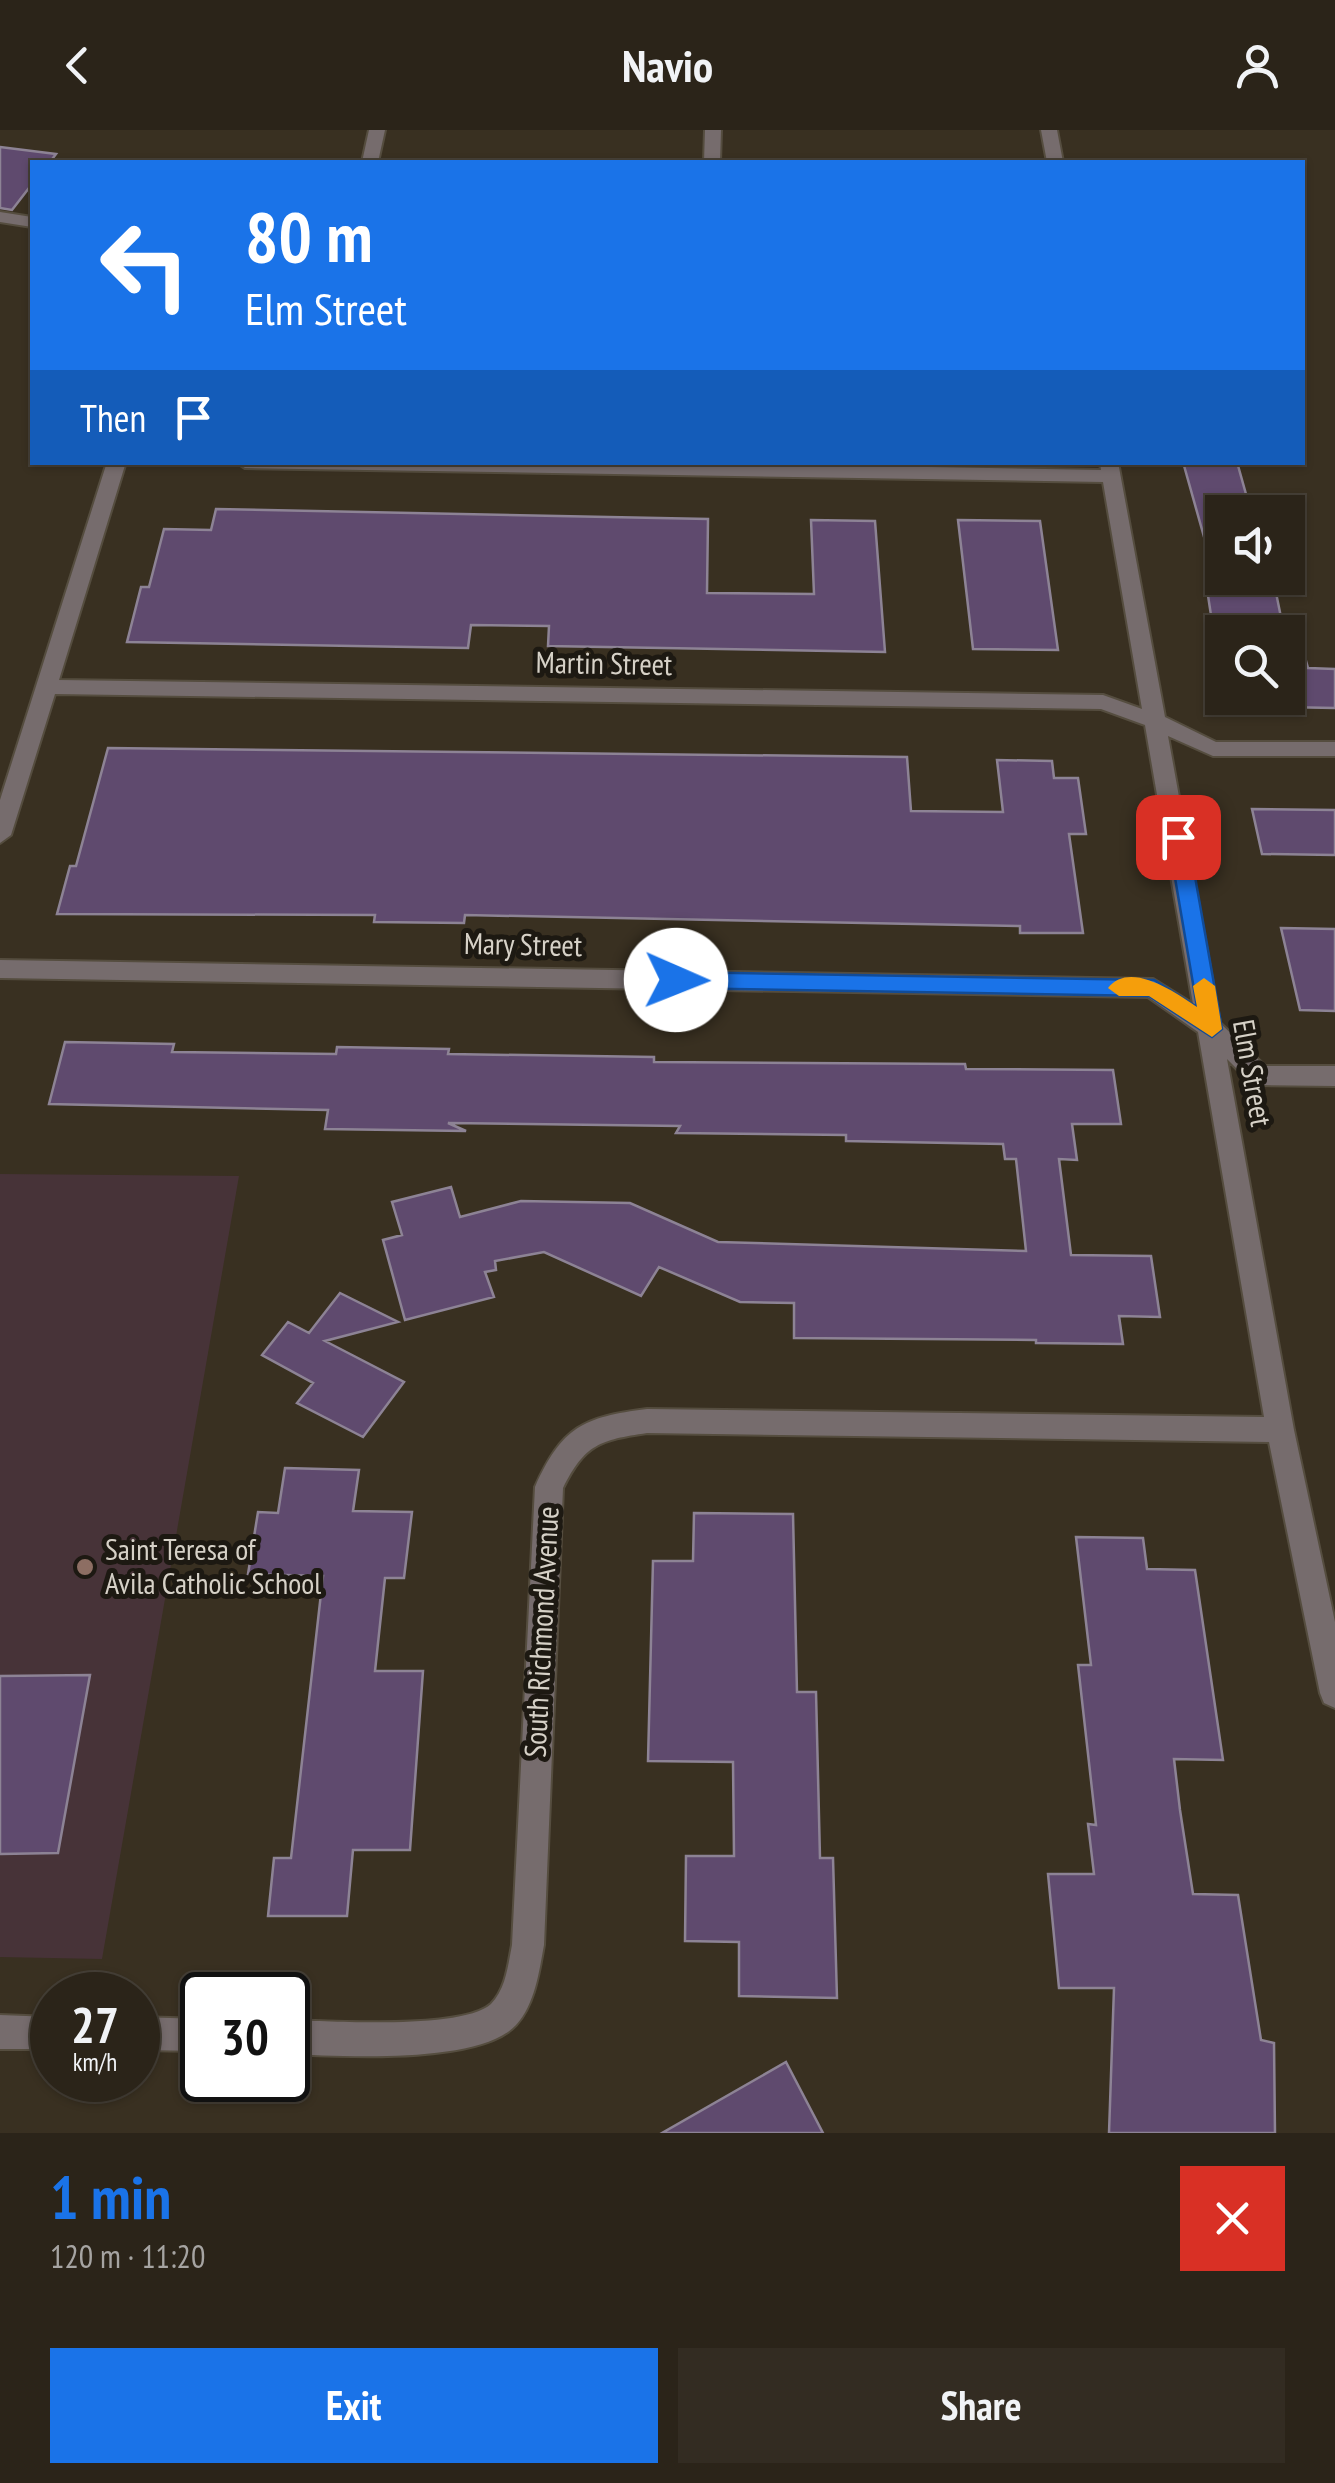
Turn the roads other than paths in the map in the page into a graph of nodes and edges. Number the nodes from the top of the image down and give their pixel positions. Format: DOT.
graph roads {
  1 [pos="377,130"];
  2 [pos="713,130"];
  3 [pos="1049,130"];
  4 [pos="370,160"];
  5 [pos="712,160"];
  6 [pos="1055,160"];
  7 [pos="0,217"];
  8 [pos="30,222"];
  9 [pos="116,465"];
  10 [pos="616,465"];
  11 [pos="1110,469"];
  12 [pos="46,688"];
  13 [pos="1158,722"];
  14 [pos="1335,750"];
  15 [pos="0,835"];
  16 [pos="0,969"];
  17 [pos="1212,1029"];
  18 [pos="1335,1076"];
  19 [pos="1280,1430"];
  20 [pos="1326,1607"];
  21 [pos="1335,1694"];
  22 [pos="0,2032"];
  23 [pos="30,2033"];
  24 [pos="310,2036"];
  1 -- 4 [label="street"];
  2 -- 5 [label="street"];
  3 -- 6 [label="street"];
  7 -- 8 [label="street"];
  9 -- 12 [label="street"];
  10 -- 11 [label="street"];
  11 -- 13 [label="street, Elm Street"];
  12 -- 13 [label="street, Martin Street"];
  12 -- 15 [label="street"];
  13 -- 14 [label="street, Martin Street"];
  13 -- 17 [label="street, Elm Street"];
  16 -- 17 [label="street, Mary Street"];
  17 -- 18 [label="street, Mary Street"];
  17 -- 19 [label="street, Elm Street"];
  19 -- 20 [label="street, Elm Street"];
  19 -- 24 [label="street, South Richmond Avenue"];
  20 -- 21 [label="street, Elm Street"];
  22 -- 23 [label="street"];
}
